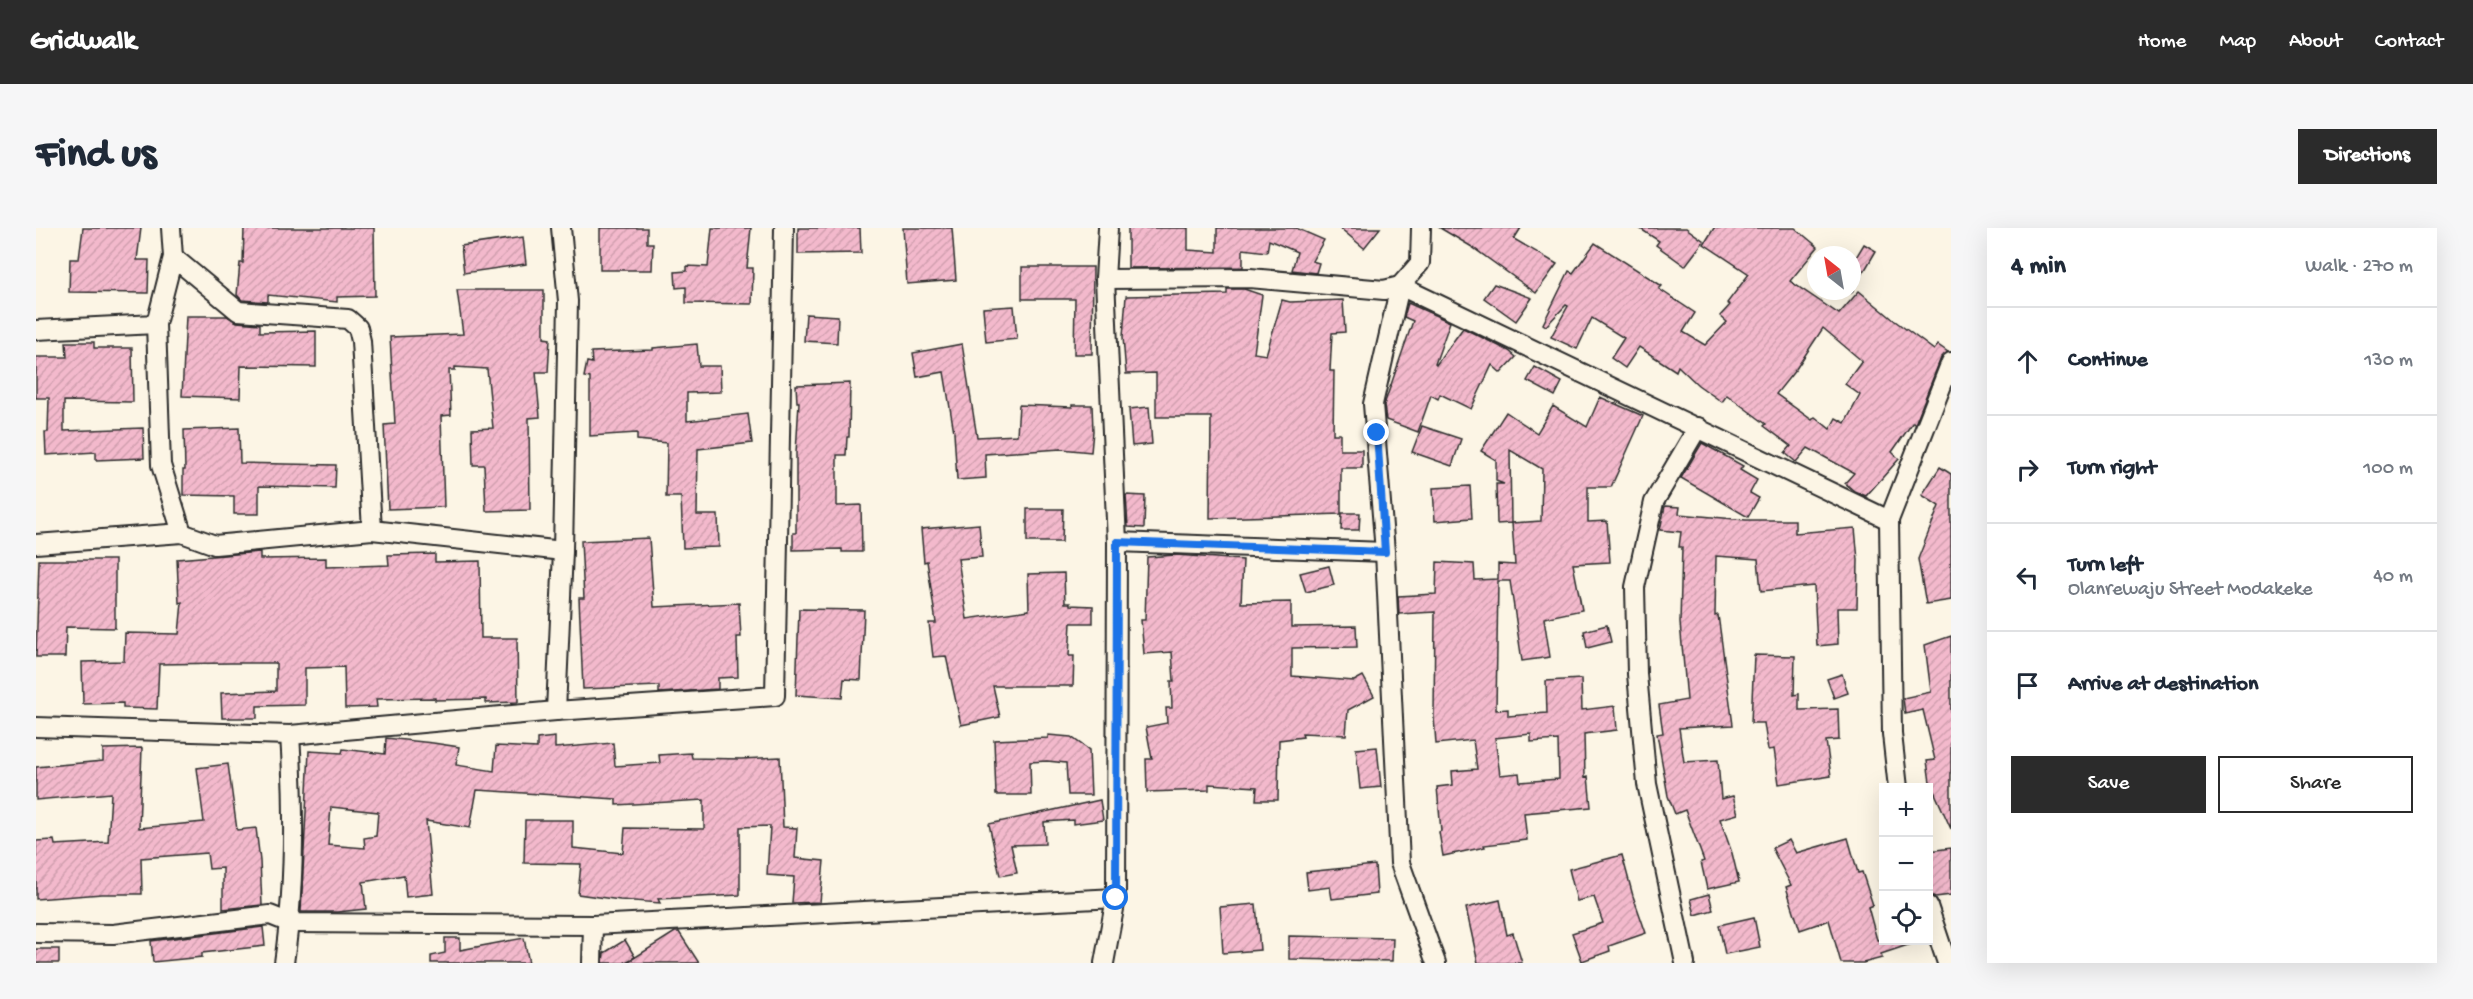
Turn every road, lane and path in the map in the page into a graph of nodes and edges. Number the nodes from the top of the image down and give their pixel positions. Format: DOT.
graph roads {
  1 [pos="171,228"];
  2 [pos="561,228"];
  3 [pos="784,228"];
  4 [pos="1108,228"];
  5 [pos="1420,229"];
  6 [pos="173,257"];
  7 [pos="1105,279"];
  8 [pos="1400,286"];
  9 [pos="156,324"];
  10 [pos="36,330"];
  11 [pos="1951,362"];
  12 [pos="1698,428"];
  13 [pos="1889,520"];
  14 [pos="372,530"];
  15 [pos="182,533"];
  16 [pos="1117,542"];
  17 [pos="36,544"];
  18 [pos="563,551"];
  19 [pos="1385,552"];
  20 [pos="556,711"];
  21 [pos="36,727"];
  22 [pos="290,735"];
  23 [pos="1897,783"];
  24 [pos="1116,898"];
  25 [pos="1933,919"];
  26 [pos="290,923"];
  27 [pos="593,925"];
  28 [pos="36,933"];
  29 [pos="284,963"];
  30 [pos="592,963"];
  31 [pos="1104,963"];
  32 [pos="1436,963"];
  33 [pos="1685,963"];
  34 [pos="1947,963"];
  1 -- 6 [label="street"];
  2 -- 18 [label="street"];
  3 -- 20 [label="street"];
  4 -- 7 [label="street"];
  5 -- 8 [label="street"];
  6 -- 9 [label="street"];
  6 -- 14 [label="street"];
  7 -- 8 [label="street"];
  7 -- 16 [label="street"];
  8 -- 12 [label="street"];
  8 -- 19 [label="street"];
  9 -- 10 [label="street"];
  9 -- 15 [label="street"];
  11 -- 13 [label="street"];
  12 -- 13 [label="street"];
  12 -- 33 [label="street"];
  13 -- 23 [label="street"];
  14 -- 15 [label="street"];
  14 -- 18 [label="street"];
  15 -- 17 [label="street"];
  16 -- 19 [label="street"];
  16 -- 24 [label="street"];
  18 -- 20 [label="street"];
  19 -- 32 [label="street"];
  20 -- 22 [label="street"];
  21 -- 22 [label="street"];
  22 -- 26 [label="street"];
  24 -- 27 [label="street"];
  24 -- 31 [label="street"];
  25 -- 34 [label="street"];
  26 -- 27 [label="street"];
  26 -- 28 [label="street"];
  26 -- 29 [label="street"];
  27 -- 30 [label="street"];
}
